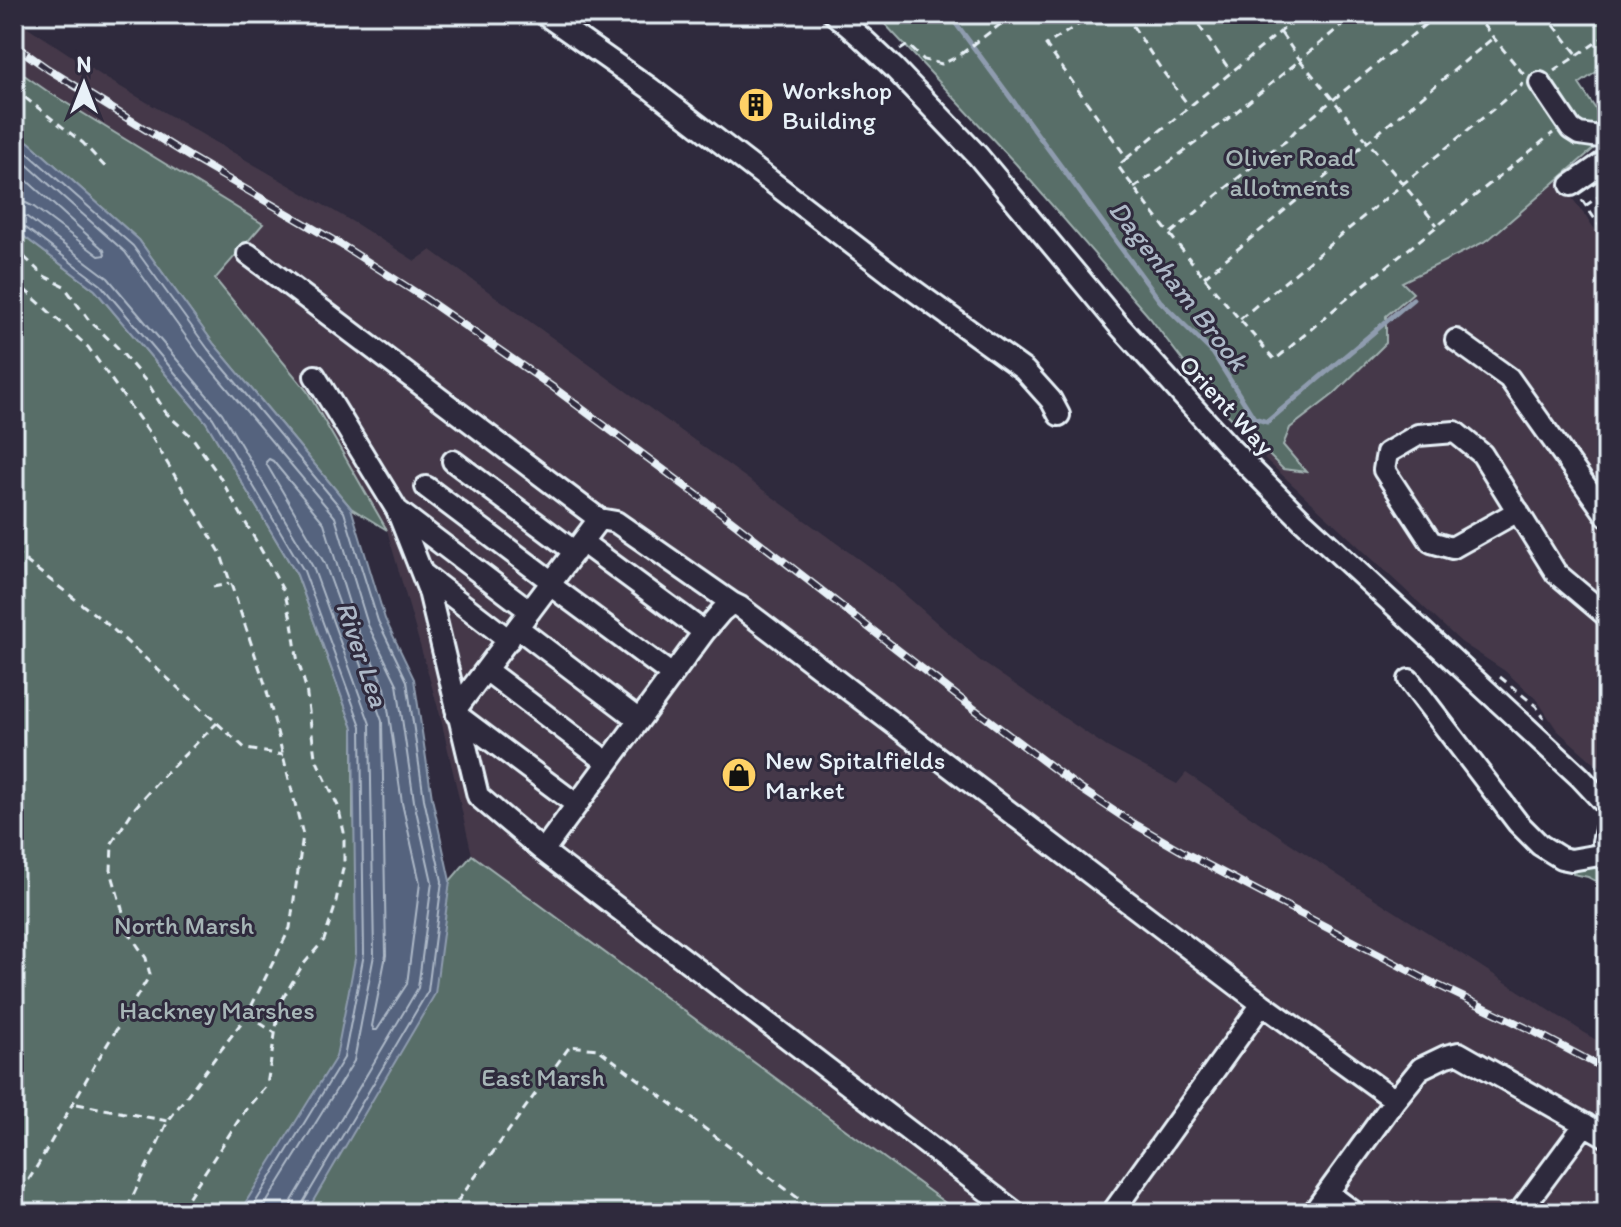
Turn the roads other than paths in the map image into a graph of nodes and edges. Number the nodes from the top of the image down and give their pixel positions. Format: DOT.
graph roads {
  1 [pos="544,14"];
  2 [pos="834,14"];
  3 [pos="1531,81"];
  4 [pos="1607,138"];
  5 [pos="1607,160"];
  6 [pos="1571,185"];
  7 [pos="248,254"];
  8 [pos="1456,340"];
  9 [pos="315,376"];
  10 [pos="1059,415"];
  11 [pos="453,461"];
  12 [pos="426,487"];
  13 [pos="397,510"];
  14 [pos="1518,511"];
  15 [pos="1607,516"];
  16 [pos="599,519"];
  17 [pos="578,547"];
  18 [pos="422,573"];
  19 [pos="551,584"];
  20 [pos="732,603"];
  21 [pos="1607,616"];
  22 [pos="519,626"];
  23 [pos="704,632"];
  24 [pos="486,670"];
  25 [pos="672,675"];
  26 [pos="1409,680"];
  27 [pos="456,712"];
  28 [pos="639,720"];
  29 [pos="607,762"];
  30 [pos="576,804"];
  31 [pos="1607,806"];
  32 [pos="1607,826"];
  33 [pos="543,851"];
  34 [pos="1606,856"];
  35 [pos="1262,1004"];
  36 [pos="1395,1100"];
  37 [pos="1585,1124"];
  38 [pos="1607,1137"];
  39 [pos="1328,1193"];
  40 [pos="1016,1213"];
  41 [pos="1112,1213"];
  42 [pos="1313,1213"];
  43 [pos="1355,1213"];
  44 [pos="1519,1213"];
  1 -- 10 [label="street"];
  2 -- 31 [label="street, Orient Way"];
  3 -- 4 [label="street"];
  5 -- 6 [label="street"];
  7 -- 16 [label="street"];
  8 -- 15 [label="street"];
  9 -- 13 [label="street"];
  11 -- 17 [label="street"];
  12 -- 19 [label="street"];
  13 -- 18 [label="street"];
  13 -- 22 [label="street"];
  14 -- 14 [label="street"];
  14 -- 21 [label="street"];
  16 -- 17 [label="street"];
  16 -- 20 [label="street"];
  17 -- 19 [label="street"];
  17 -- 23 [label="street"];
  18 -- 22 [label="street"];
  18 -- 27 [label="street"];
  19 -- 22 [label="street"];
  19 -- 25 [label="street"];
  20 -- 23 [label="street"];
  20 -- 35 [label="street"];
  22 -- 24 [label="street"];
  22 -- 28 [label="street"];
  23 -- 25 [label="street"];
  24 -- 27 [label="street"];
  24 -- 29 [label="street"];
  25 -- 28 [label="street"];
  26 -- 34 [label="street"];
  27 -- 30 [label="street"];
  27 -- 33 [label="street"];
  28 -- 29 [label="street"];
  29 -- 30 [label="street"];
  30 -- 33 [label="street"];
  32 -- 34 [label="street"];
  33 -- 40 [label="street"];
  35 -- 36 [label="street"];
  35 -- 41 [label="street"];
  36 -- 37 [label="street"];
  36 -- 39 [label="street"];
  37 -- 38 [label="street"];
  37 -- 44 [label="street"];
  39 -- 42 [label="street"];
  39 -- 43 [label="street"];
}
